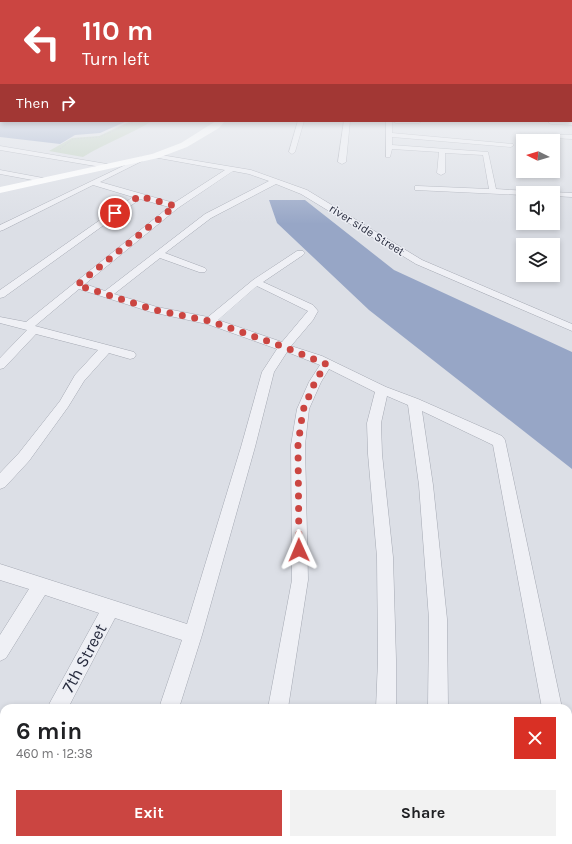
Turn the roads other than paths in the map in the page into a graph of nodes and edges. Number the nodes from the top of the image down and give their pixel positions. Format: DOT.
graph roads {
  1 [pos="183,145"];
  2 [pos="294,145"];
  3 [pos="344,145"];
  4 [pos="388,147"];
  5 [pos="0,148"];
  6 [pos="442,150"];
  7 [pos="292,152"];
  8 [pos="155,156"];
  9 [pos="388,156"];
  10 [pos="142,159"];
  11 [pos="342,162"];
  12 [pos="107,166"];
  13 [pos="234,168"];
  14 [pos="0,172"];
  15 [pos="441,173"];
  16 [pos="43,180"];
  17 [pos="276,180"];
  18 [pos="93,183"];
  19 [pos="418,188"];
  20 [pos="0,190"];
  21 [pos="493,192"];
  22 [pos="516,193"];
  23 [pos="560,194"];
  24 [pos="572,195"];
  25 [pos="139,196"];
  26 [pos="175,206"];
  27 [pos="0,228"];
  28 [pos="300,253"];
  29 [pos="159,254"];
  30 [pos="202,270"];
  31 [pos="256,282"];
  32 [pos="77,285"];
  33 [pos="107,294"];
  34 [pos="0,295"];
  35 [pos="0,320"];
  36 [pos="210,321"];
  37 [pos="31,328"];
  38 [pos="572,328"];
  39 [pos="284,347"];
  40 [pos="107,348"];
  41 [pos="130,355"];
  42 [pos="326,364"];
  43 [pos="0,365"];
  44 [pos="382,390"];
  45 [pos="414,402"];
  46 [pos="0,483"];
  47 [pos="0,572"];
  48 [pos="40,586"];
  49 [pos="111,608"];
  50 [pos="193,635"];
  51 [pos="0,652"];
  52 [pos="59,704"];
  53 [pos="170,704"];
  54 [pos="279,704"];
  55 [pos="386,704"];
  56 [pos="438,704"];
  57 [pos="551,704"];
  1 -- 8 [label="main road"];
  2 -- 7 [label="street"];
  3 -- 11 [label="street"];
  4 -- 6 [label="street"];
  4 -- 9 [label="street"];
  5 -- 12 [label="street"];
  6 -- 15 [label="street"];
  6 -- 21 [label="street"];
  8 -- 10 [label="main road"];
  8 -- 13 [label="street, river side Street"];
  10 -- 12 [label="main road"];
  10 -- 18 [label="street"];
  12 -- 16 [label="main road"];
  13 -- 17 [label="street, river side Street"];
  13 -- 26 [label="street"];
  14 -- 16 [label="street"];
  16 -- 20 [label="main road"];
  17 -- 29 [label="street"];
  17 -- 38 [label="street, river side Street"];
  18 -- 25 [label="street"];
  18 -- 27 [label="street"];
  19 -- 21 [label="street"];
  21 -- 22 [label="street"];
  23 -- 24 [label="street"];
  25 -- 26 [label="street"];
  25 -- 34 [label="street"];
  26 -- 32 [label="street"];
  28 -- 31 [label="street"];
  29 -- 30 [label="street"];
  29 -- 33 [label="street"];
  31 -- 36 [label="street"];
  31 -- 39 [label="street"];
  32 -- 33 [label="street"];
  32 -- 37 [label="street"];
  33 -- 36 [label="street"];
  35 -- 37 [label="street"];
  36 -- 39 [label="street"];
  37 -- 40 [label="street"];
  37 -- 43 [label="street"];
  39 -- 42 [label="street"];
  39 -- 50 [label="street"];
  40 -- 41 [label="street"];
  40 -- 46 [label="street"];
  42 -- 44 [label="street"];
  42 -- 54 [label="street"];
  44 -- 45 [label="street"];
  44 -- 55 [label="street"];
  45 -- 56 [label="street"];
  45 -- 57 [label="street"];
  47 -- 48 [label="street"];
  48 -- 49 [label="street"];
  48 -- 51 [label="street"];
  49 -- 50 [label="street"];
  49 -- 52 [label="street, 7th Street"];
  50 -- 53 [label="street"];
}
